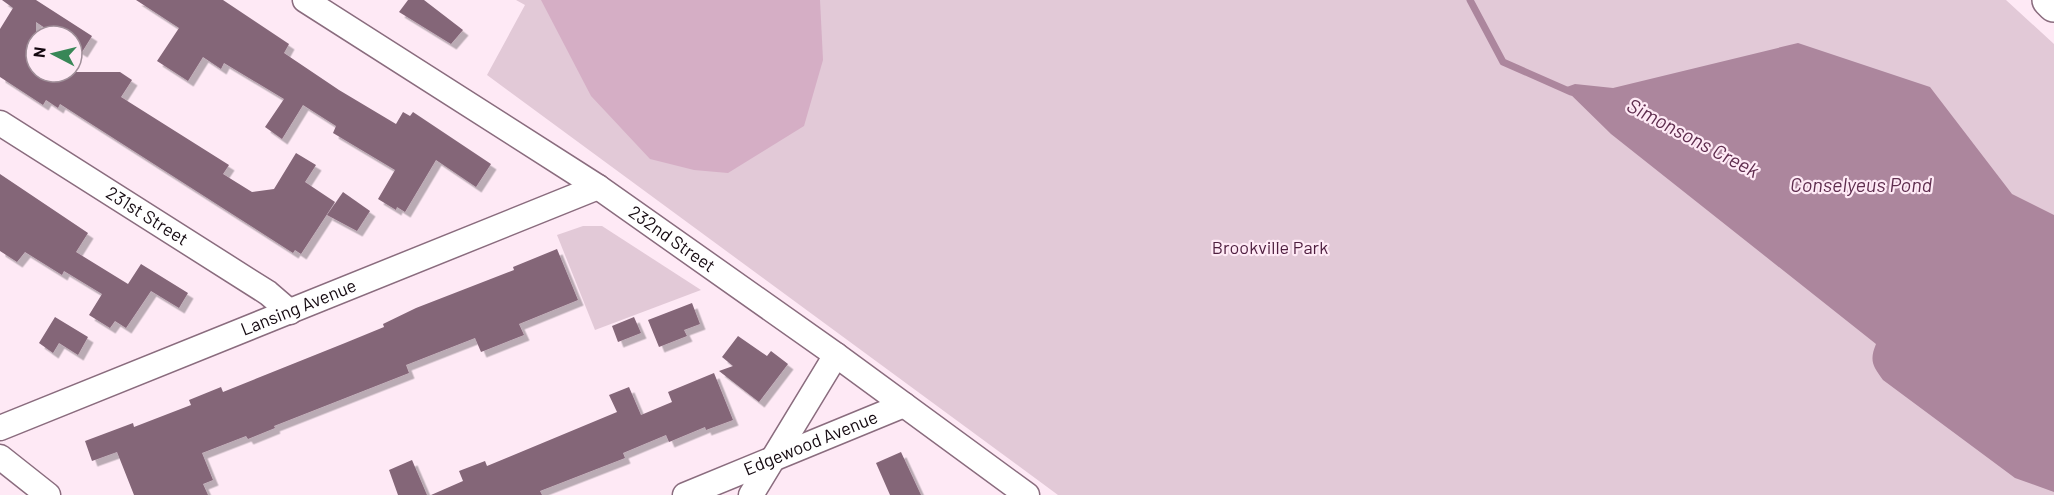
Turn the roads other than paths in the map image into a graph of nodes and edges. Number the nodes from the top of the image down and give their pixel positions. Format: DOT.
graph roads {
  1 [pos="305,0"];
  2 [pos="2049,0"];
  3 [pos="2054,5"];
  4 [pos="0,123"];
  5 [pos="598,187"];
  6 [pos="290,312"];
  7 [pos="836,355"];
  8 [pos="904,405"];
  9 [pos="0,428"];
  10 [pos="0,458"];
  11 [pos="776,458"];
  12 [pos="48,495"];
  13 [pos="685,495"];
  14 [pos="751,495"];
  15 [pos="1028,495"];
  1 -- 5 [label="street, 232nd Street"];
  2 -- 3 [label="street"];
  4 -- 6 [label="street, 231st Street"];
  5 -- 6 [label="street, Lansing Avenue"];
  5 -- 7 [label="street, 232nd Street"];
  6 -- 9 [label="street, Lansing Avenue"];
  7 -- 8 [label="street, 232nd Street"];
  7 -- 11 [label="street"];
  8 -- 11 [label="street, Edgewood Avenue"];
  8 -- 15 [label="street, 232nd Street"];
  10 -- 12 [label="street"];
  11 -- 13 [label="street, Edgewood Avenue"];
  11 -- 14 [label="street"];
}
